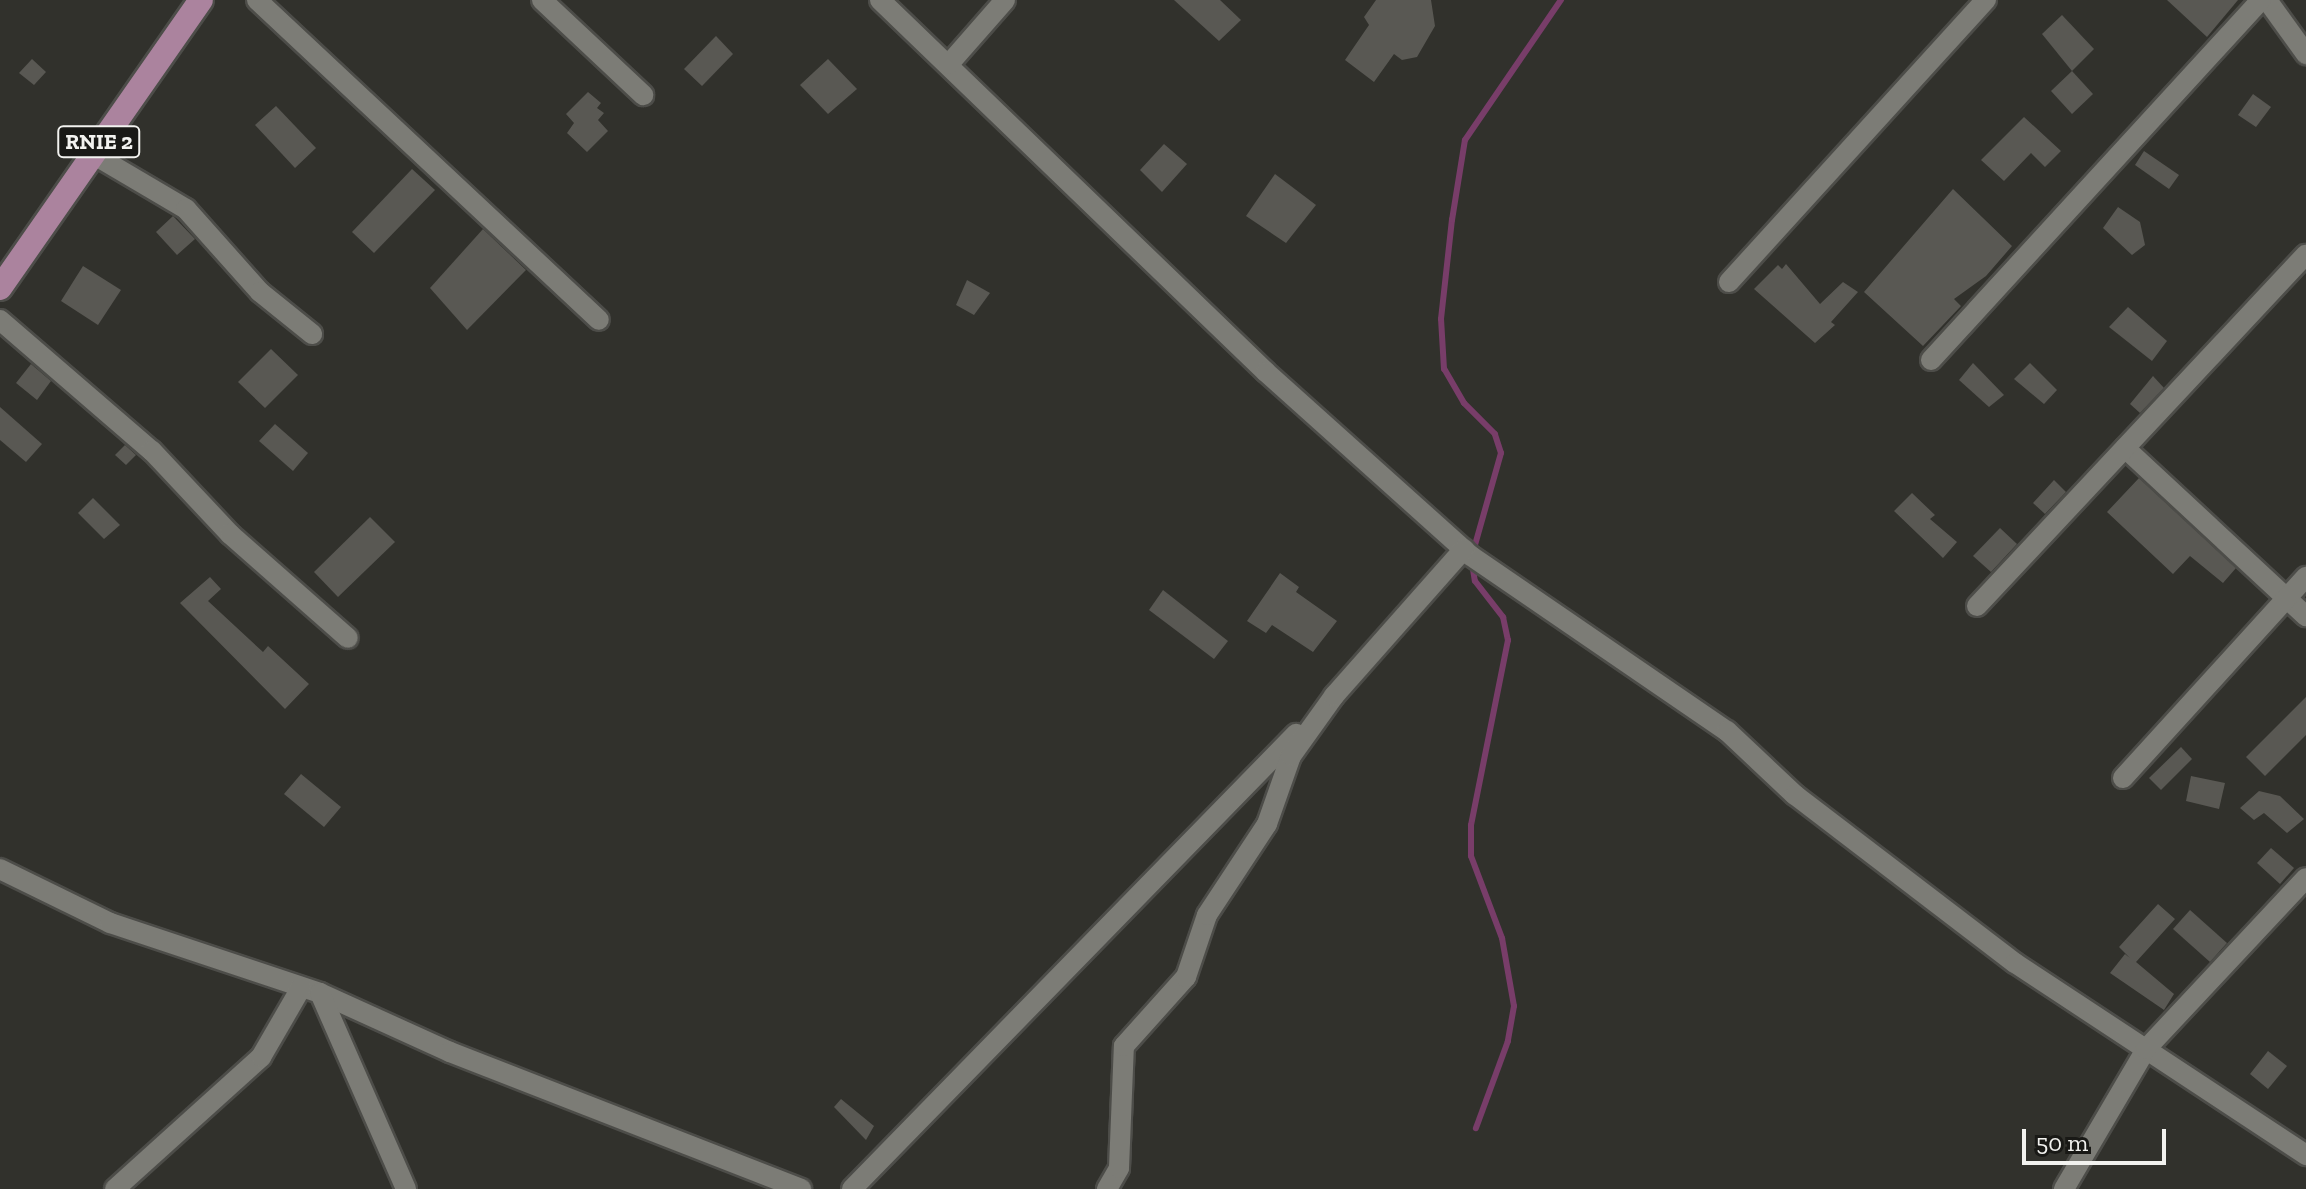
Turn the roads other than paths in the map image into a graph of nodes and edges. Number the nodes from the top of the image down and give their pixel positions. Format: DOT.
graph roads {
  1 [pos="201,0"];
  2 [pos="257,0"];
  3 [pos="542,0"];
  4 [pos="880,0"];
  5 [pos="1005,0"];
  6 [pos="1986,0"];
  7 [pos="2264,0"];
  8 [pos="2306,54"];
  9 [pos="949,64"];
  10 [pos="643,95"];
  11 [pos="91,153"];
  12 [pos="2306,255"];
  13 [pos="1729,282"];
  14 [pos="0,288"];
  15 [pos="0,320"];
  16 [pos="599,320"];
  17 [pos="312,334"];
  18 [pos="1931,360"];
  19 [pos="2125,448"];
  20 [pos="1464,549"];
  21 [pos="2306,577"];
  22 [pos="2287,598"];
  23 [pos="1977,606"];
  24 [pos="2306,616"];
  25 [pos="348,638"];
  26 [pos="1334,696"];
  27 [pos="2123,778"];
  28 [pos="0,869"];
  29 [pos="2306,878"];
  30 [pos="310,991"];
  31 [pos="2146,1049"];
  32 [pos="2306,1155"];
  33 [pos="115,1189"];
  34 [pos="406,1189"];
  35 [pos="801,1189"];
  36 [pos="852,1189"];
  37 [pos="1107,1189"];
  38 [pos="2064,1189"];
  1 -- 11 [label="main road, RNIE 2"];
  2 -- 16 [label="street"];
  3 -- 10 [label="street"];
  4 -- 9 [label="street"];
  5 -- 9 [label="street"];
  6 -- 13 [label="street"];
  7 -- 8 [label="street"];
  7 -- 18 [label="street"];
  9 -- 20 [label="street"];
  11 -- 14 [label="main road, RNIE 2"];
  11 -- 17 [label="street"];
  12 -- 19 [label="street"];
  15 -- 25 [label="street"];
  19 -- 22 [label="street"];
  19 -- 23 [label="street"];
  20 -- 26 [label="street"];
  20 -- 31 [label="street"];
  21 -- 22 [label="street"];
  22 -- 24 [label="street"];
  22 -- 27 [label="street"];
  26 -- 36 [label="street"];
  26 -- 37 [label="street"];
  28 -- 30 [label="street"];
  29 -- 31 [label="street"];
  30 -- 33 [label="street"];
  30 -- 34 [label="street"];
  30 -- 35 [label="street"];
  31 -- 32 [label="street"];
  31 -- 38 [label="street"];
}
